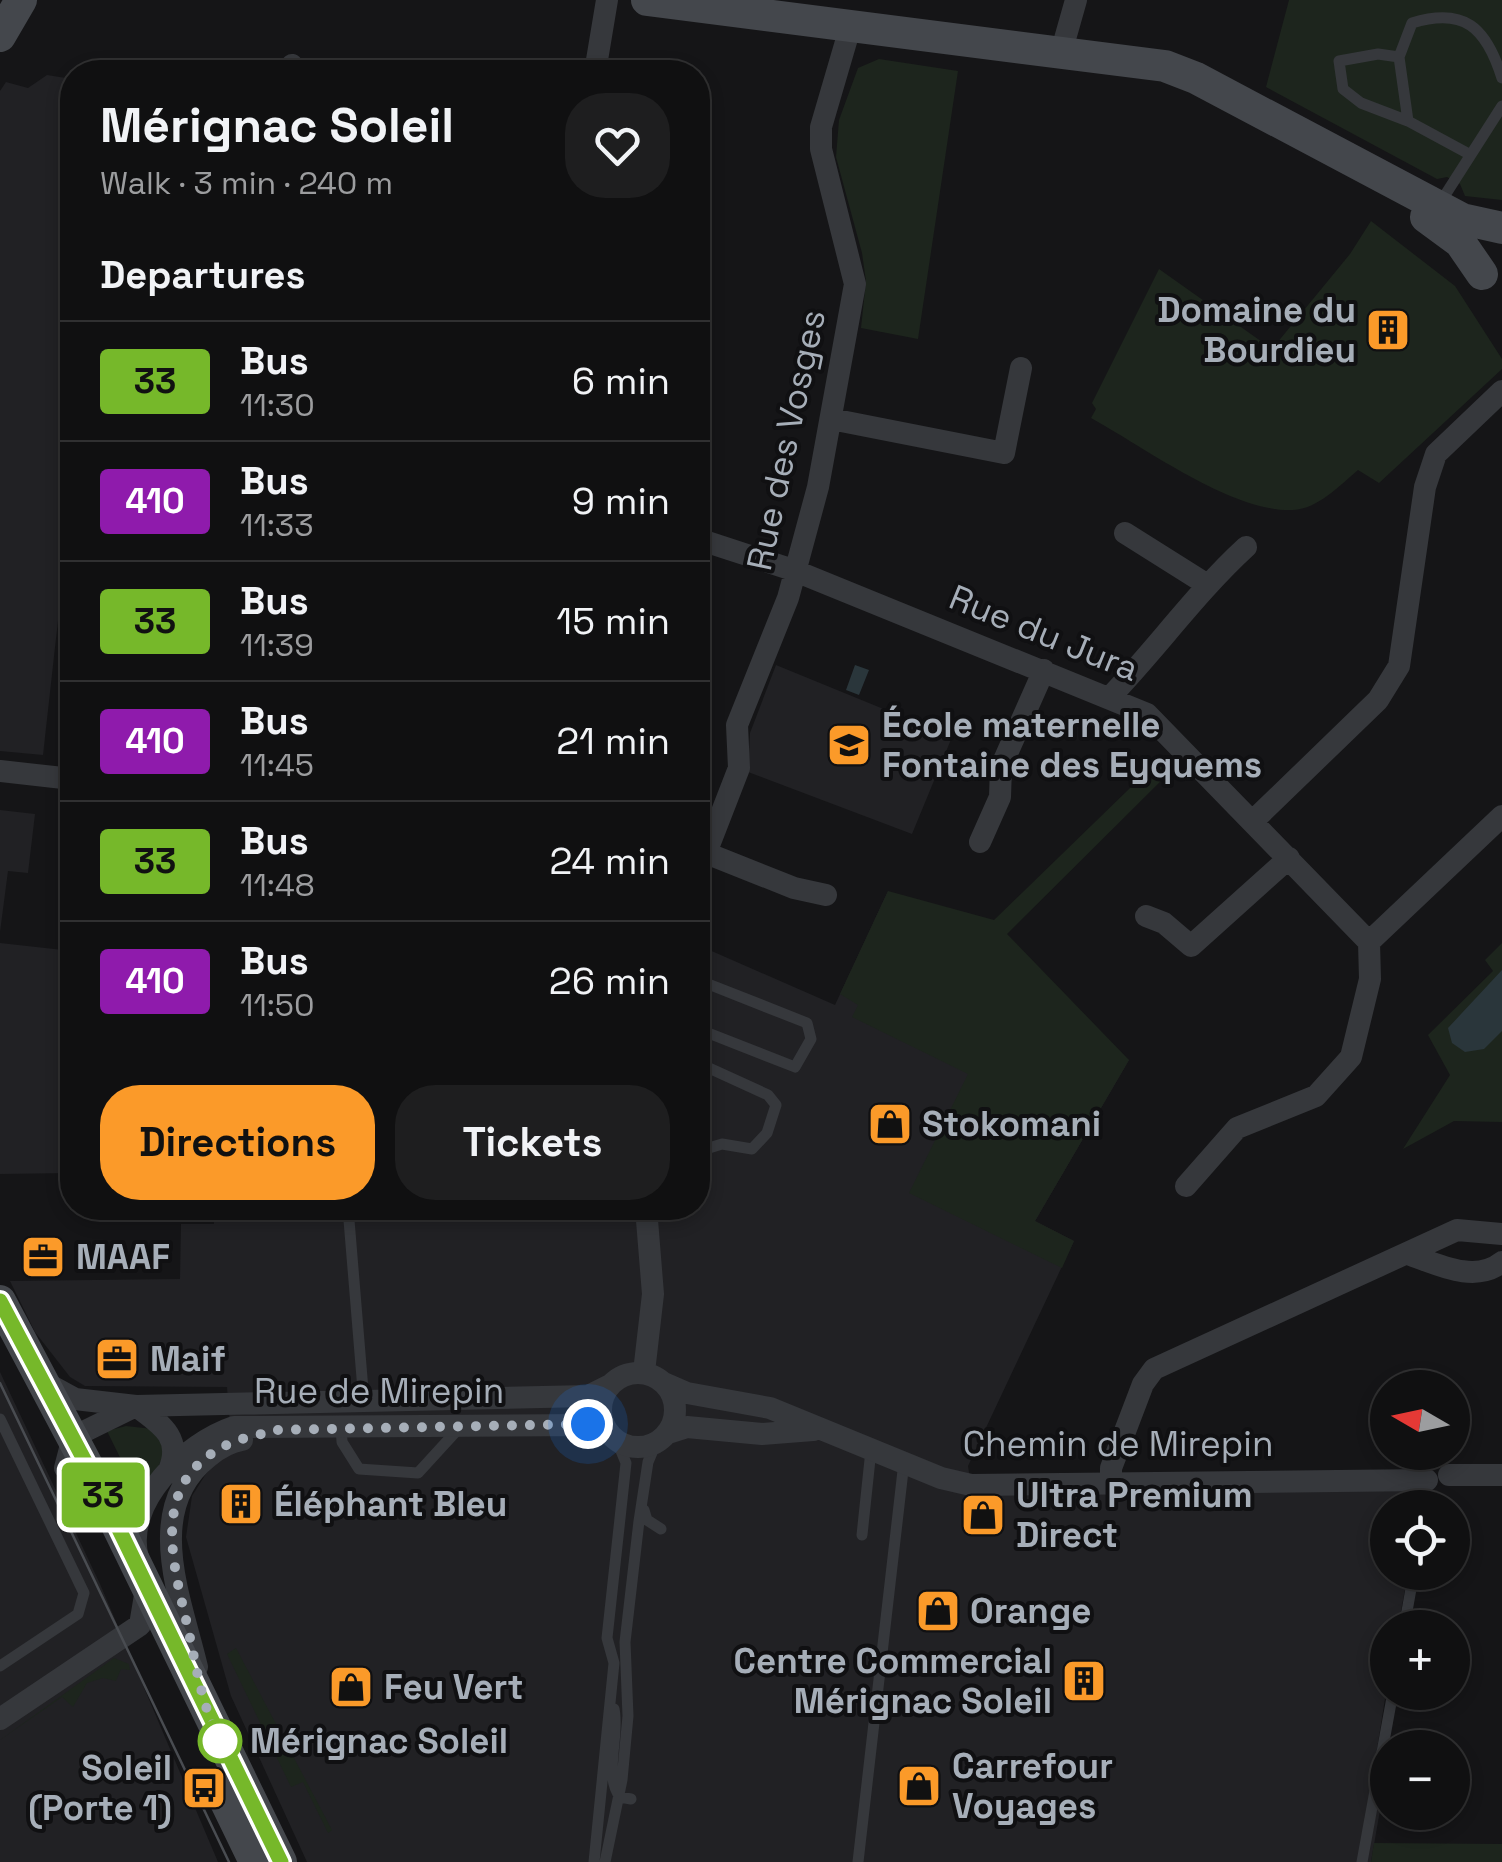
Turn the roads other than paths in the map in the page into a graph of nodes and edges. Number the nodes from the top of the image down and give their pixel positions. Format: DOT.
graph roads {
  1 [pos="22,0"];
  2 [pos="607,0"];
  3 [pos="1076,0"];
  4 [pos="654,1"];
  5 [pos="850,28"];
  6 [pos="0,36"];
  7 [pos="1061,54"];
  8 [pos="1400,57"];
  9 [pos="597,60"];
  10 [pos="1502,78"];
  11 [pos="1502,106"];
  12 [pos="1408,121"];
  13 [pos="1469,154"];
  14 [pos="1376,176"];
  15 [pos="1438,205"];
  16 [pos="1502,229"];
  17 [pos="1492,284"];
  18 [pos="1022,368"];
  19 [pos="1502,391"];
  20 [pos="831,419"];
  21 [pos="1125,533"];
  22 [pos="710,543"];
  23 [pos="1246,547"];
  24 [pos="793,570"];
  25 [pos="1206,584"];
  26 [pos="1044,670"];
  27 [pos="1110,696"];
  28 [pos="0,771"];
  29 [pos="60,778"];
  30 [pos="1502,816"];
  31 [pos="1254,821"];
  32 [pos="980,842"];
  33 [pos="710,843"];
  34 [pos="710,855"];
  35 [pos="1289,858"];
  36 [pos="826,895"];
  37 [pos="1146,916"];
  38 [pos="1369,942"];
  39 [pos="710,985"];
  40 [pos="710,1034"];
  41 [pos="710,1068"];
  42 [pos="710,1148"];
  43 [pos="1186,1186"];
  44 [pos="349,1220"];
  45 [pos="647,1220"];
  46 [pos="1502,1234"];
  47 [pos="1408,1254"];
  48 [pos="1502,1262"];
  49 [pos="0,1301"];
  50 [pos="0,1338"];
  51 [pos="654,1377"];
  52 [pos="38,1378"];
  53 [pos="610,1385"];
  54 [pos="360,1402"];
  55 [pos="136,1406"];
  56 [pos="0,1419"];
  57 [pos="462,1426"];
  58 [pos="341,1428"];
  59 [pos="275,1430"];
  60 [pos="817,1430"];
  61 [pos="613,1437"];
  62 [pos="662,1438"];
  63 [pos="872,1449"];
  64 [pos="69,1453"];
  65 [pos="904,1462"];
  66 [pos="168,1472"];
  67 [pos="1502,1475"];
  68 [pos="1438,1478"];
  69 [pos="1111,1483"];
  70 [pos="1433,1490"];
  71 [pos="644,1510"];
  72 [pos="661,1529"];
  73 [pos="862,1535"];
  74 [pos="146,1587"];
  75 [pos="140,1625"];
  76 [pos="0,1666"];
  77 [pos="611,1695"];
  78 [pos="204,1710"];
  79 [pos="1390,1710"];
  80 [pos="0,1719"];
  81 [pos="626,1798"];
  82 [pos="254,1862"];
  83 [pos="281,1862"];
  84 [pos="594,1862"];
  85 [pos="604,1862"];
  86 [pos="858,1862"];
  87 [pos="1362,1862"];
  1 -- 6 [label="main road"];
  2 -- 9 [label="street"];
  3 -- 7 [label="street"];
  4 -- 5 [label="main road"];
  5 -- 7 [label="main road"];
  5 -- 20 [label="street, Rue des Vosges"];
  7 -- 14 [label="main road"];
  8 -- 10 [label="lane"];
  8 -- 12 [label="lane"];
  8 -- 12 [label="lane"];
  11 -- 13 [label="lane"];
  12 -- 13 [label="lane"];
  13 -- 15 [label="lane"];
  14 -- 15 [label="main road"];
  14 -- 17 [label="main road"];
  15 -- 16 [label="main road"];
  16 -- 17 [label="main road"];
  18 -- 20 [label="street"];
  19 -- 31 [label="street"];
  20 -- 24 [label="street, Rue des Vosges"];
  21 -- 25 [label="street"];
  22 -- 24 [label="street, Rue du Jura"];
  23 -- 25 [label="street"];
  24 -- 26 [label="street, Rue du Jura"];
  24 -- 33 [label="street, Rue des Vosges"];
  25 -- 27 [label="street"];
  26 -- 27 [label="street, Rue du Jura"];
  26 -- 32 [label="street"];
  27 -- 31 [label="street, Rue du Jura"];
  28 -- 29 [label="street"];
  30 -- 38 [label="street"];
  31 -- 35 [label="street, Rue du Jura"];
  34 -- 36 [label="street, Rue des Vosges"];
  35 -- 37 [label="street"];
  35 -- 38 [label="street, Rue du Jura"];
  38 -- 43 [label="street"];
  39 -- 40 [label="lane"];
  41 -- 42 [label="lane"];
  44 -- 54 [label="lane"];
  45 -- 51 [label="street"];
  46 -- 47 [label="street"];
  47 -- 48 [label="street"];
  47 -- 69 [label="street"];
  49 -- 52 [label="main road"];
  50 -- 64 [label="main road"];
  51 -- 53 [label="street"];
  51 -- 60 [label="street, Chemin de Mirepin"];
  51 -- 62 [label="street"];
  52 -- 55 [label="street, Rue de Mirepin"];
  52 -- 64 [label="main road"];
  53 -- 54 [label="street, Rue de Mirepin"];
  53 -- 61 [label="street"];
  54 -- 55 [label="street, Rue de Mirepin"];
  54 -- 58 [label="lane"];
  55 -- 64 [label="street"];
  55 -- 66 [label="street"];
  56 -- 76 [label="lane"];
  57 -- 58 [label="street, Rue de Mirepin"];
  57 -- 58 [label="lane"];
  57 -- 61 [label="street, Rue de Mirepin"];
  58 -- 59 [label="street, Rue de Mirepin"];
  59 -- 66 [label="street, Rue de Mirepin"];
  59 -- 78 [label="street"];
  60 -- 62 [label="street, Chemin de Mirepin"];
  60 -- 63 [label="street, Chemin de Mirepin"];
  61 -- 62 [label="street"];
  61 -- 77 [label="lane"];
  62 -- 71 [label="lane"];
  63 -- 65 [label="street, Chemin de Mirepin"];
  63 -- 73 [label="lane"];
  64 -- 74 [label="main road"];
  64 -- 75 [label="main road"];
  65 -- 69 [label="street, Chemin de Mirepin"];
  65 -- 86 [label="lane"];
  66 -- 74 [label="street, Rue de Mirepin"];
  67 -- 68 [label="street, Chemin de Mirepin"];
  68 -- 69 [label="street, Chemin de Mirepin"];
  68 -- 70 [label="lane"];
  71 -- 72 [label="lane"];
  71 -- 81 [label="lane"];
  74 -- 75 [label="street"];
  74 -- 78 [label="main road"];
  75 -- 80 [label="street"];
  75 -- 82 [label="main road"];
  77 -- 81 [label="lane"];
  77 -- 84 [label="lane"];
  78 -- 83 [label="main road"];
  79 -- 87 [label="lane"];
  81 -- 85 [label="lane"];
}
